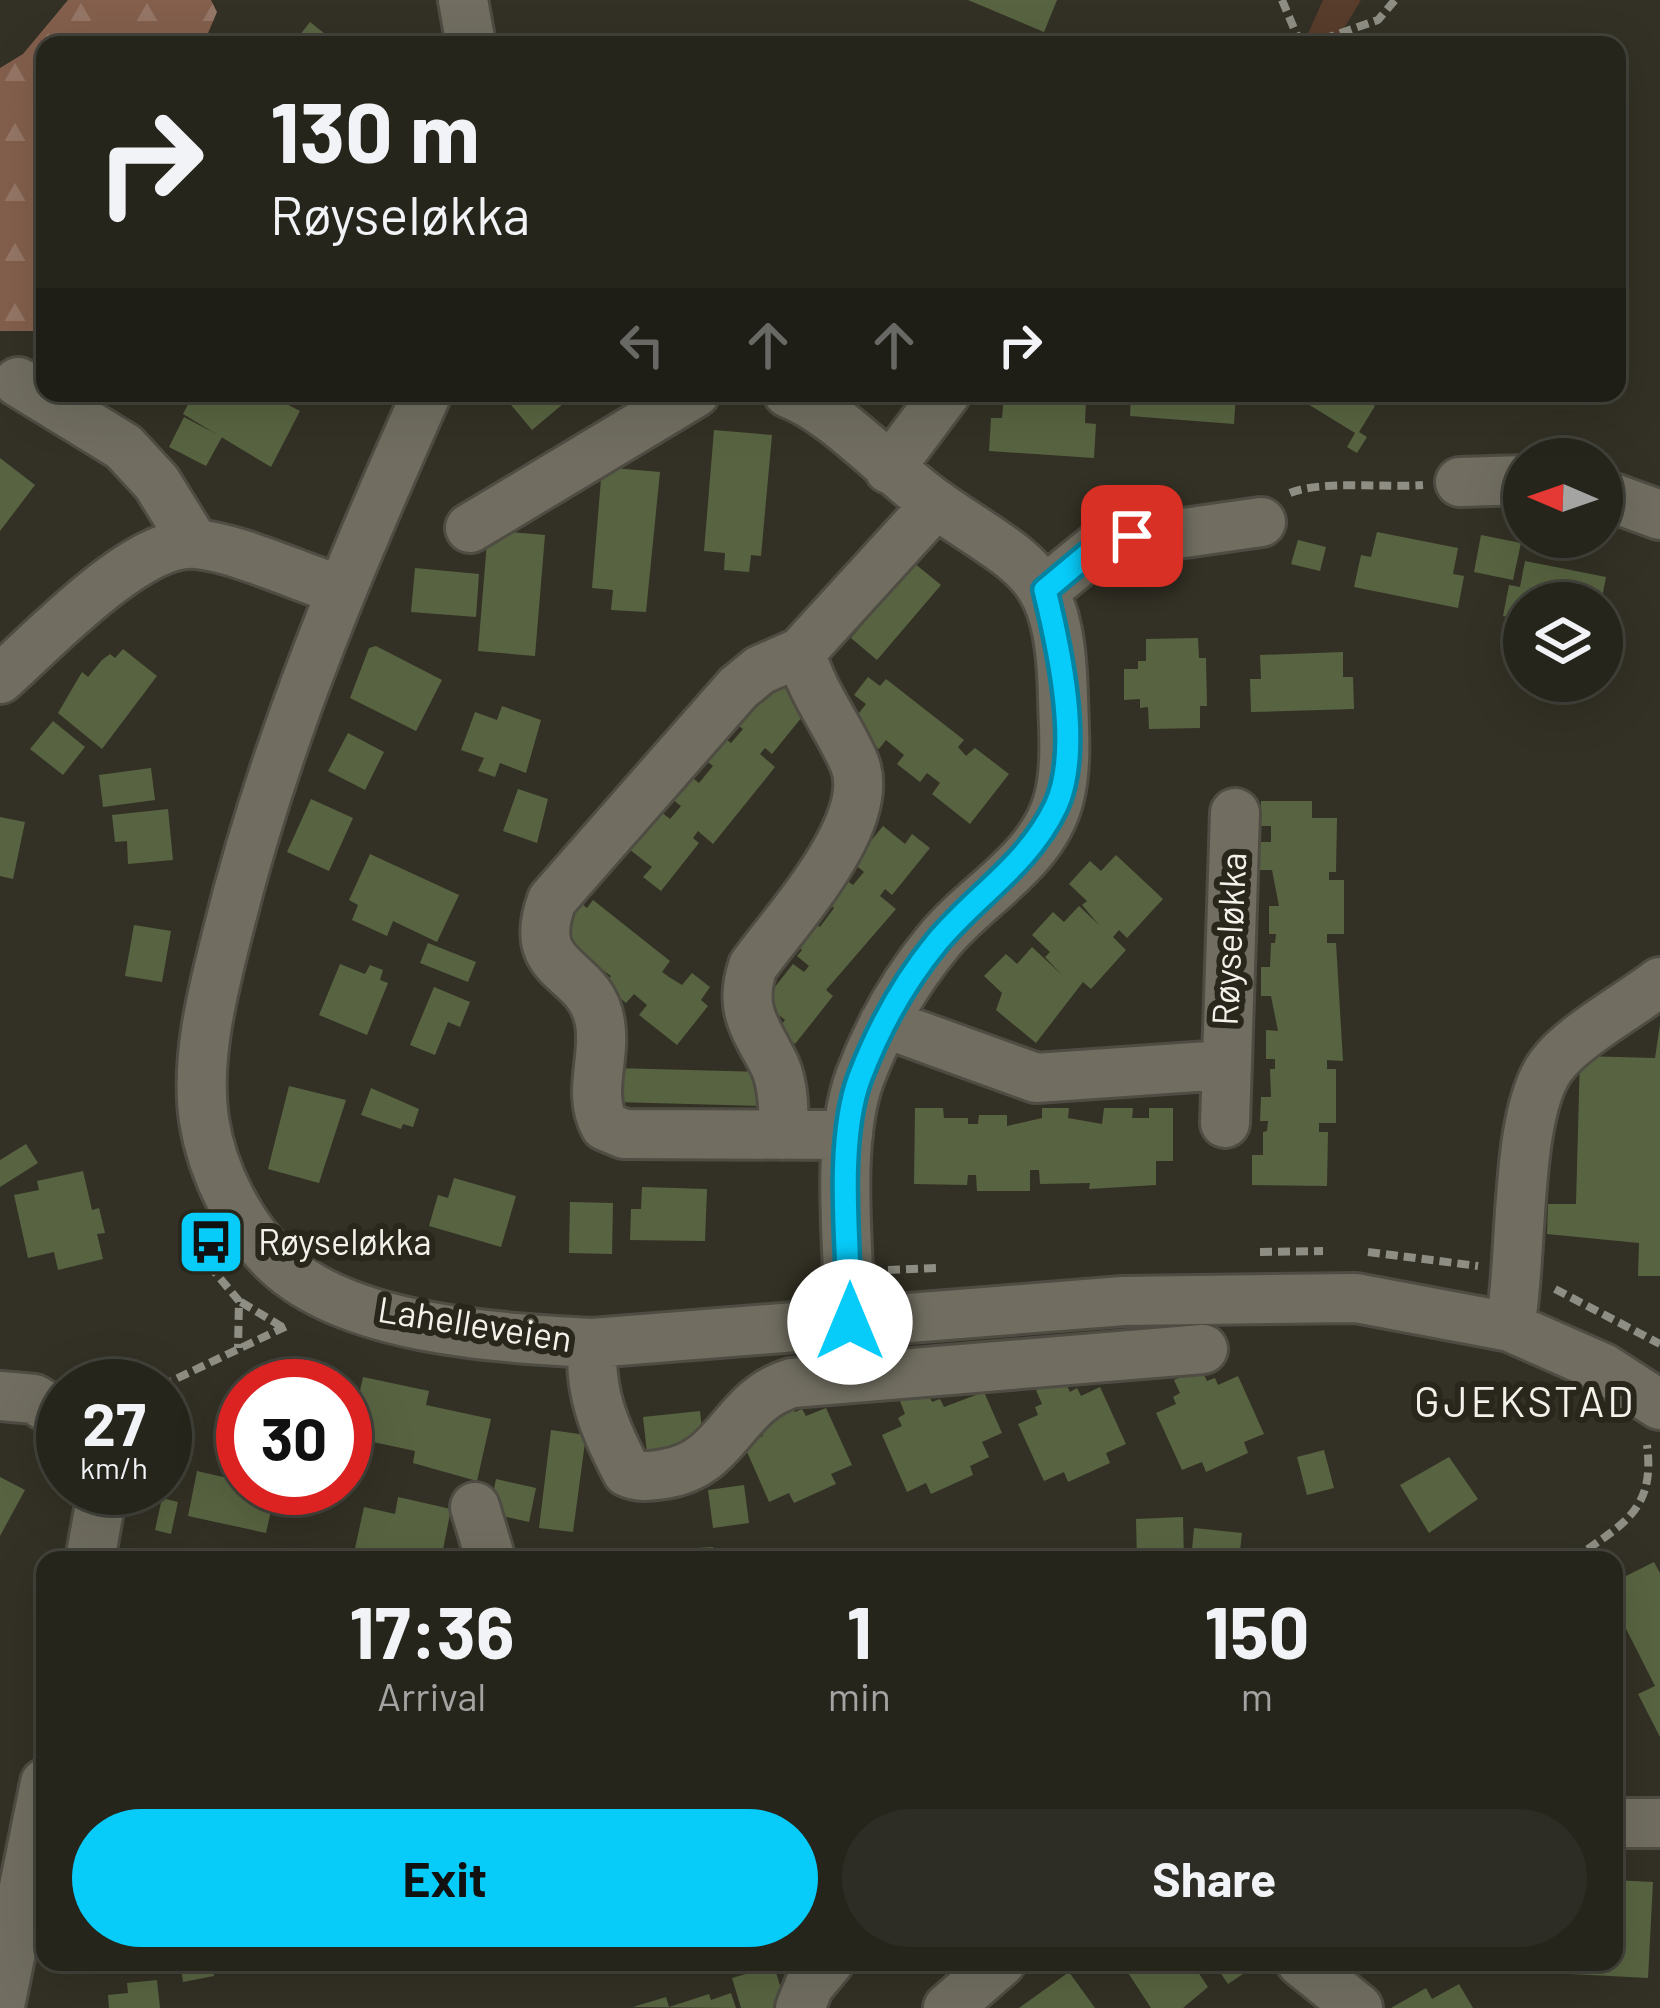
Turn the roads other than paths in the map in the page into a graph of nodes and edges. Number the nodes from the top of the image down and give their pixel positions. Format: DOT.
graph roads {
  1 [pos="464,0"];
  2 [pos="470,36"];
  3 [pos="18,382"];
  4 [pos="36,393"];
  5 [pos="51,402"];
  6 [pos="423,402"];
  7 [pos="679,402"];
  8 [pos="800,402"];
  9 [pos="939,402"];
  10 [pos="889,469"];
  11 [pos="1503,481"];
  12 [pos="1460,482"];
  13 [pos="1623,501"];
  14 [pos="936,505"];
  15 [pos="1660,514"];
  16 [pos="1261,522"];
  17 [pos="470,528"];
  18 [pos="194,543"];
  19 [pos="338,589"];
  20 [pos="1045,590"];
  21 [pos="801,652"];
  22 [pos="0,679"];
  23 [pos="1235,813"];
  24 [pos="1660,982"];
  25 [pos="884,1023"];
  26 [pos="1224,1065"];
  27 [pos="1225,1123"];
  28 [pos="783,1135"];
  29 [pos="848,1135"];
  30 [pos="850,1322"];
  31 [pos="1510,1327"];
  32 [pos="592,1343"];
  33 [pos="1203,1349"];
  34 [pos="0,1396"];
  35 [pos="36,1400"];
  36 [pos="1656,1417"];
  37 [pos="476,1508"];
  38 [pos="98,1515"];
  39 [pos="92,1551"];
  40 [pos="488,1551"];
  41 [pos="36,1807"];
  42 [pos="1623,1823"];
  43 [pos="1660,1823"];
  44 [pos="13,1869"];
  45 [pos="822,1971"];
  46 [pos="991,1971"];
  47 [pos="1312,1971"];
  48 [pos="0,2006"];
  49 [pos="800,2008"];
  50 [pos="948,2008"];
  51 [pos="1358,2008"];
  1 -- 2 [label="street"];
  3 -- 4 [label="street"];
  5 -- 18 [label="street"];
  6 -- 19 [label="street, Lahelleveien"];
  7 -- 17 [label="street"];
  8 -- 10 [label="street"];
  9 -- 10 [label="street"];
  10 -- 14 [label="street"];
  11 -- 12 [label="street"];
  13 -- 15 [label="street"];
  14 -- 20 [label="street"];
  14 -- 21 [label="street"];
  16 -- 20 [label="street"];
  18 -- 19 [label="street"];
  18 -- 22 [label="street"];
  19 -- 32 [label="street, Lahelleveien"];
  20 -- 25 [label="street"];
  21 -- 28 [label="street"];
  21 -- 28 [label="street"];
  23 -- 26 [label="street, Røyseløkka"];
  24 -- 31 [label="street"];
  25 -- 26 [label="street, Røyseløkka"];
  25 -- 29 [label="street"];
  26 -- 27 [label="street, Røyseløkka"];
  28 -- 29 [label="street"];
  29 -- 30 [label="street"];
  30 -- 31 [label="street, Lahelleveien"];
  30 -- 32 [label="street, Lahelleveien"];
  31 -- 36 [label="street, Lahelleveien"];
  32 -- 33 [label="street"];
  34 -- 35 [label="street"];
  37 -- 40 [label="street"];
  38 -- 39 [label="street"];
  41 -- 44 [label="street"];
  42 -- 43 [label="street"];
  44 -- 48 [label="street"];
  45 -- 49 [label="street"];
  46 -- 50 [label="street"];
  47 -- 51 [label="street"];
}
